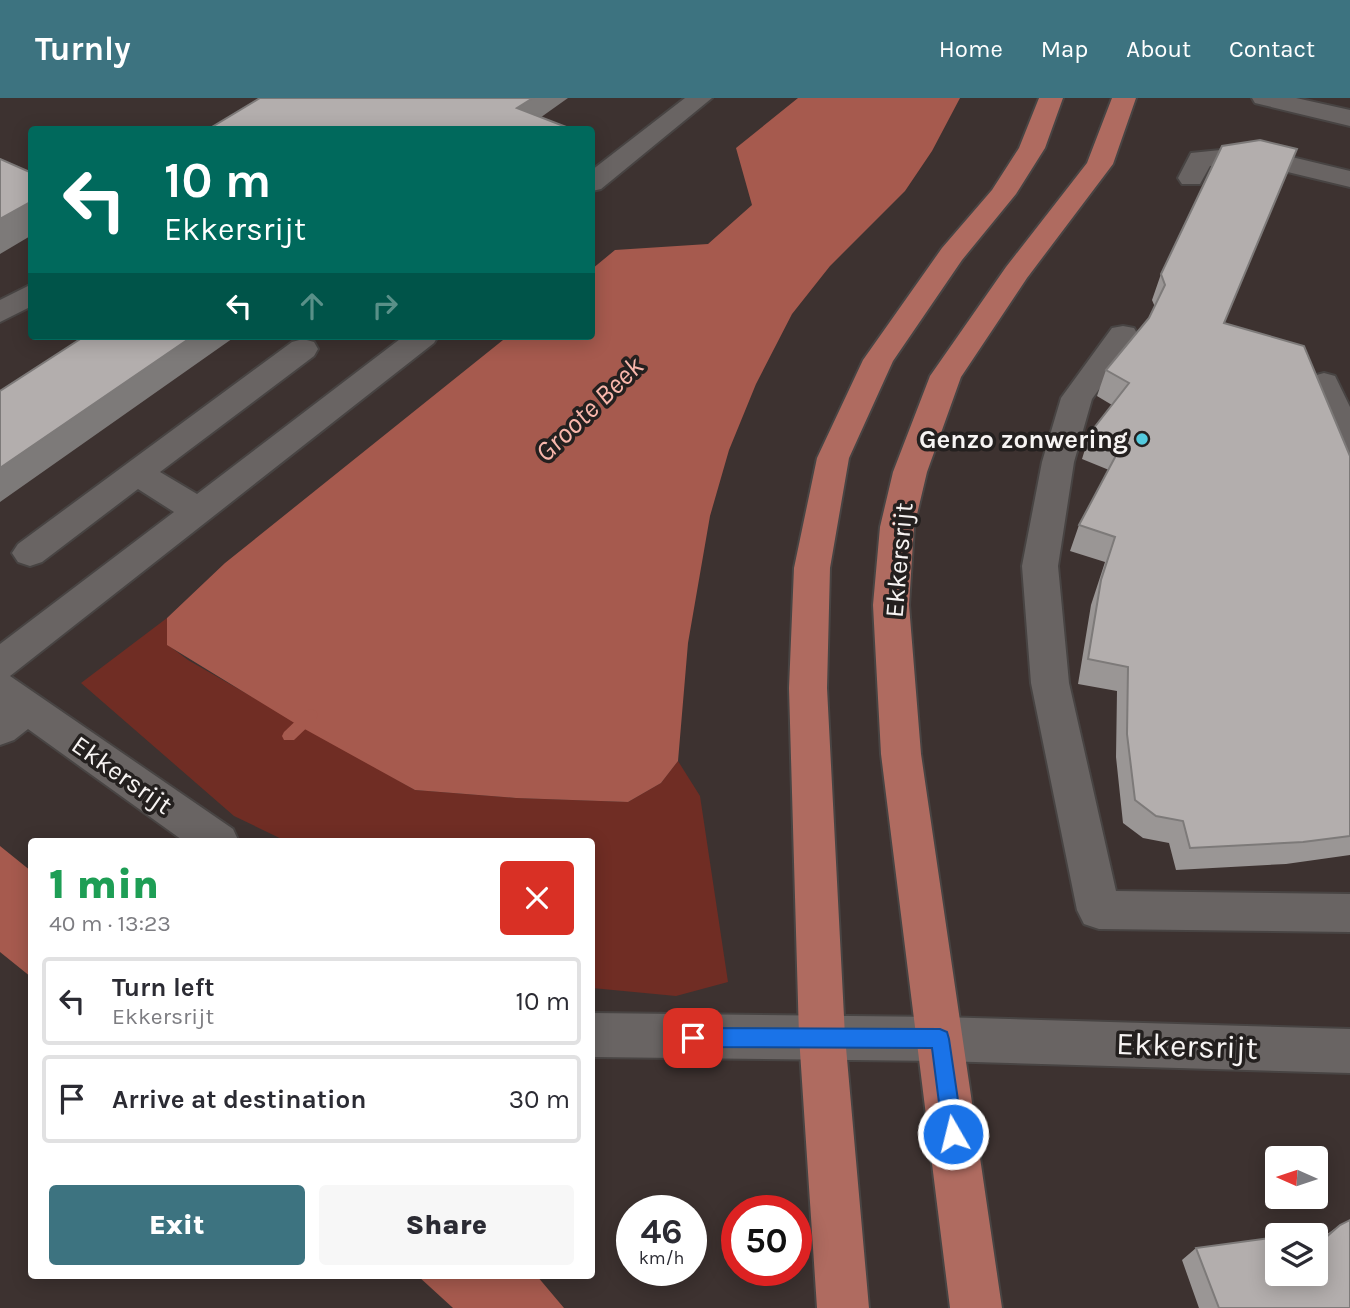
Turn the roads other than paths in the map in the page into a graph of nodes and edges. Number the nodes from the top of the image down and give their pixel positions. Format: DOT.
graph roads {
  1 [pos="701,98"];
  2 [pos="1051,98"];
  3 [pos="1124,98"];
  4 [pos="1264,98"];
  5 [pos="1350,118"];
  6 [pos="1191,178"];
  7 [pos="1350,179"];
  8 [pos="595,181"];
  9 [pos="28,296"];
  10 [pos="0,313"];
  11 [pos="1123,335"];
  12 [pos="411,340"];
  13 [pos="303,349"];
  14 [pos="1324,383"];
  15 [pos="1350,444"];
  16 [pos="135,472"];
  17 [pos="198,512"];
  18 [pos="30,553"];
  19 [pos="0,665"];
  20 [pos="9,709"];
  21 [pos="212,838"];
  22 [pos="1350,914"];
  23 [pos="595,1035"];
  24 [pos="822,1036"];
  25 [pos="940,1039"];
  26 [pos="1350,1051"];
  27 [pos="843,1308"];
  28 [pos="976,1308"];
  1 -- 8 [label="street"];
  2 -- 24 [label="main road"];
  3 -- 25 [label="main road, Ekkersrijt"];
  4 -- 5 [label="street"];
  6 -- 7 [label="street"];
  9 -- 10 [label="street"];
  11 -- 22 [label="street"];
  12 -- 17 [label="street"];
  13 -- 16 [label="street"];
  14 -- 15 [label="street"];
  16 -- 17 [label="street"];
  16 -- 18 [label="street"];
  17 -- 19 [label="street"];
  20 -- 21 [label="street, Ekkersrijt"];
  23 -- 24 [label="street, Ekkersrijt"];
  24 -- 25 [label="street, Ekkersrijt"];
  24 -- 27 [label="main road"];
  25 -- 26 [label="street, Ekkersrijt"];
  25 -- 28 [label="main road, Ekkersrijt"];
}
